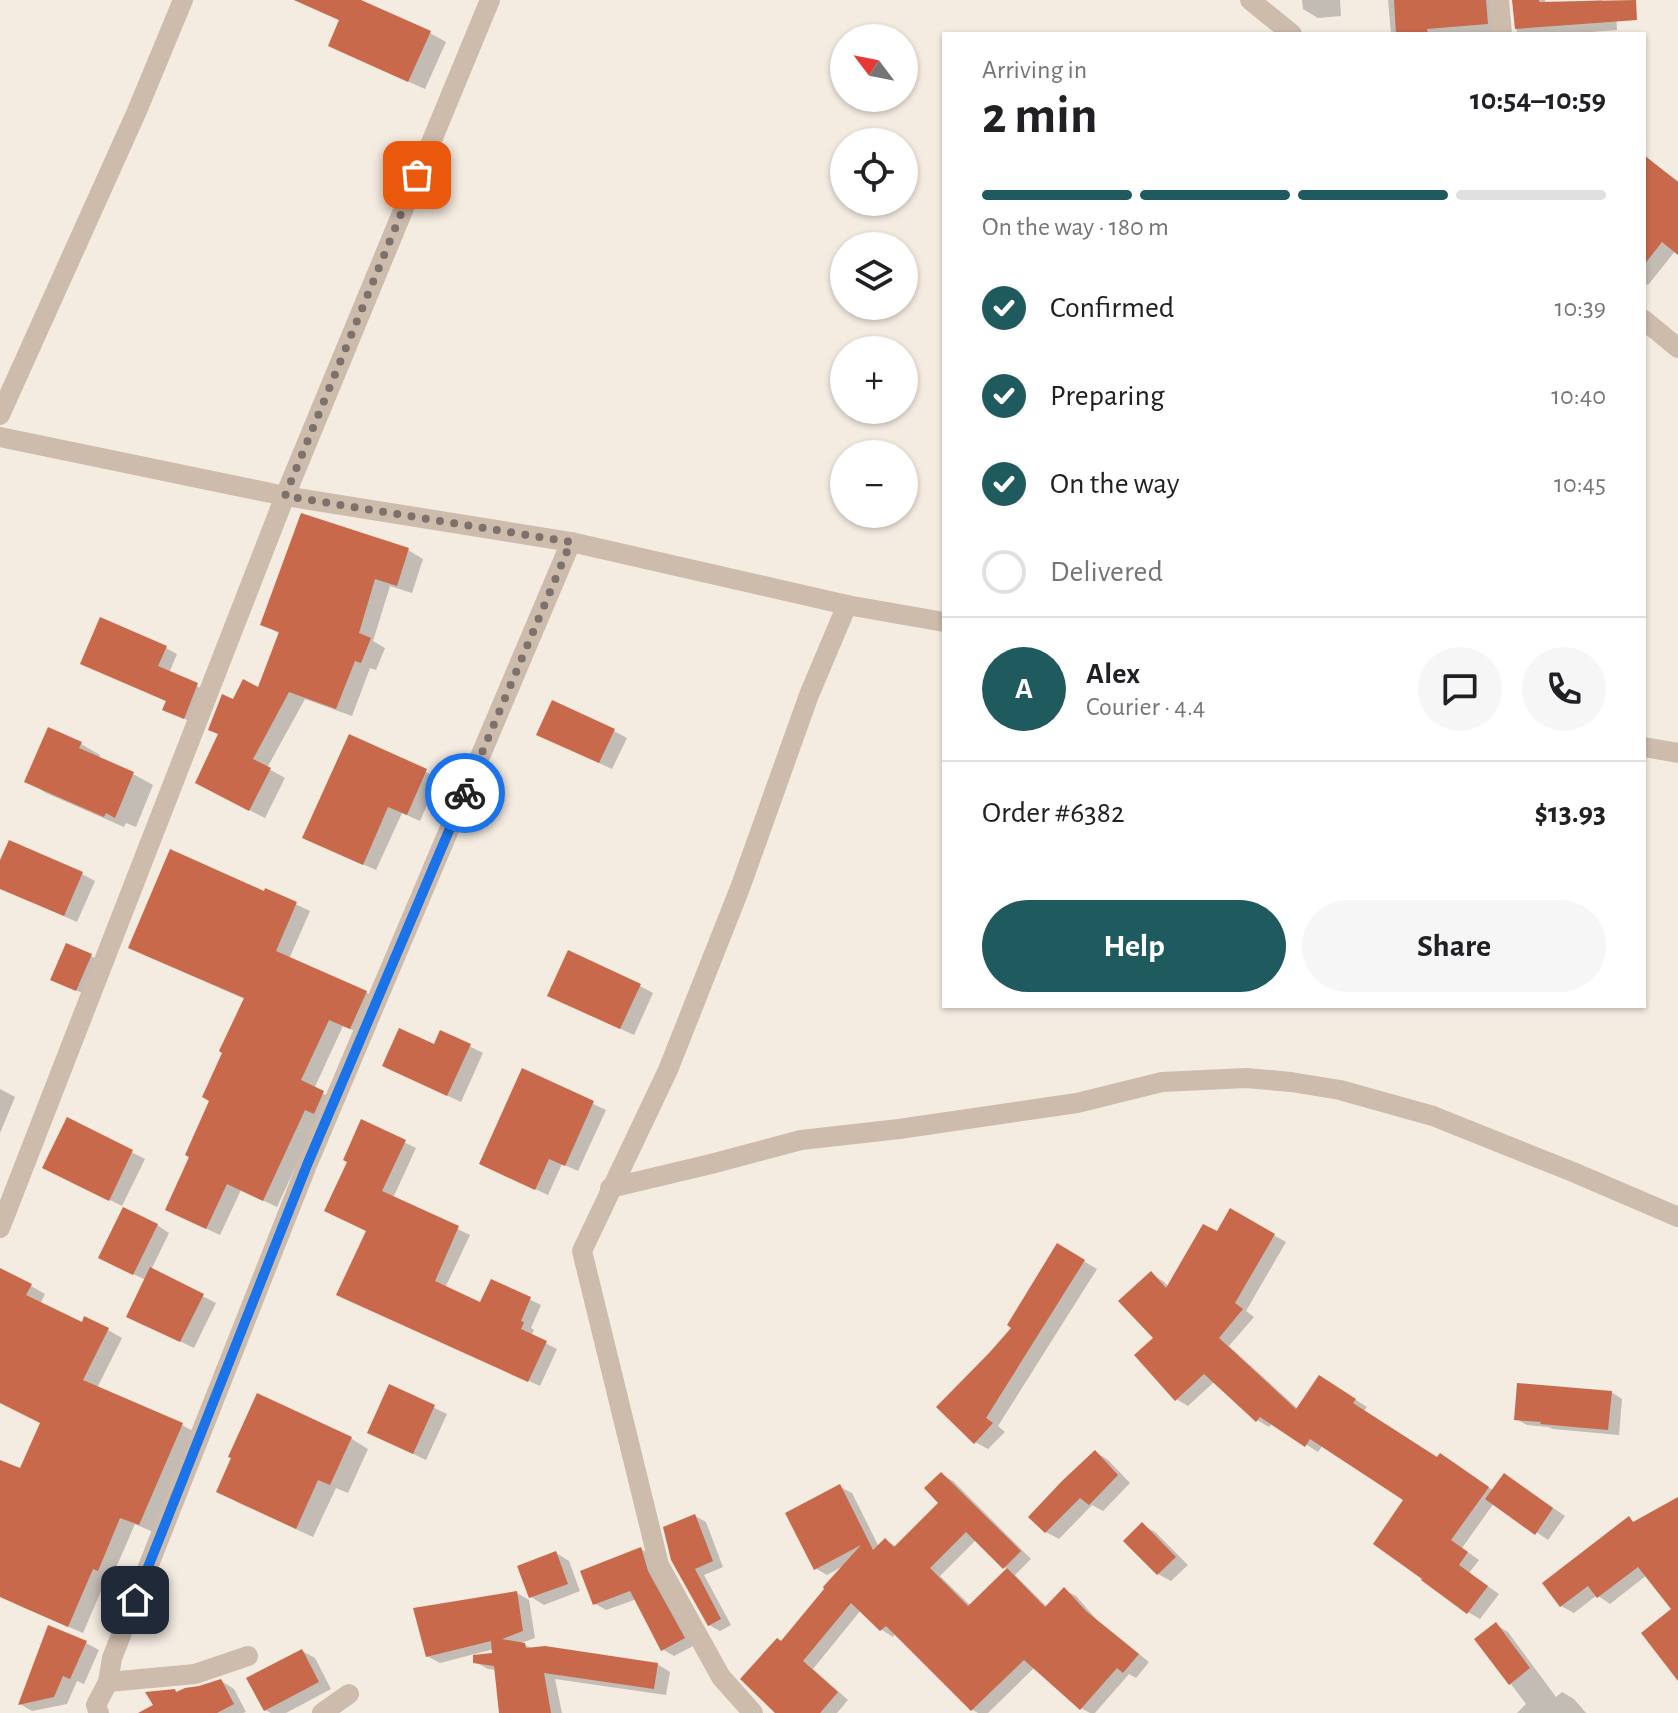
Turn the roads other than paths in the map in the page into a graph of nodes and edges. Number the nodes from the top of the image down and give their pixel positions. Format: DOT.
graph roads {
  1 [pos="183,0"];
  2 [pos="490,0"];
  3 [pos="1250,0"];
  4 [pos="1499,0"];
  5 [pos="1290,32"];
  6 [pos="1502,32"];
  7 [pos="1646,322"];
  8 [pos="1678,348"];
  9 [pos="0,415"];
  10 [pos="0,437"];
  11 [pos="285,496"];
  12 [pos="571,542"];
  13 [pos="847,605"];
  14 [pos="942,622"];
  15 [pos="1646,747"];
  16 [pos="1678,753"];
  17 [pos="610,1188"];
  18 [pos="1678,1217"];
  19 [pos="0,1228"];
  20 [pos="248,1656"];
  21 [pos="108,1682"];
  22 [pos="349,1694"];
  23 [pos="99,1713"];
  24 [pos="322,1713"];
  25 [pos="753,1713"];
  1 -- 9 [label="street"];
  2 -- 11 [label="street"];
  3 -- 5 [label="street"];
  4 -- 6 [label="street"];
  7 -- 8 [label="street"];
  10 -- 11 [label="street"];
  11 -- 12 [label="street"];
  11 -- 19 [label="street"];
  12 -- 13 [label="street"];
  12 -- 21 [label="street"];
  13 -- 14 [label="street"];
  13 -- 17 [label="street"];
  15 -- 16 [label="street"];
  17 -- 18 [label="street"];
  17 -- 25 [label="street"];
  20 -- 21 [label="street"];
  21 -- 23 [label="street"];
  22 -- 24 [label="street"];
}
